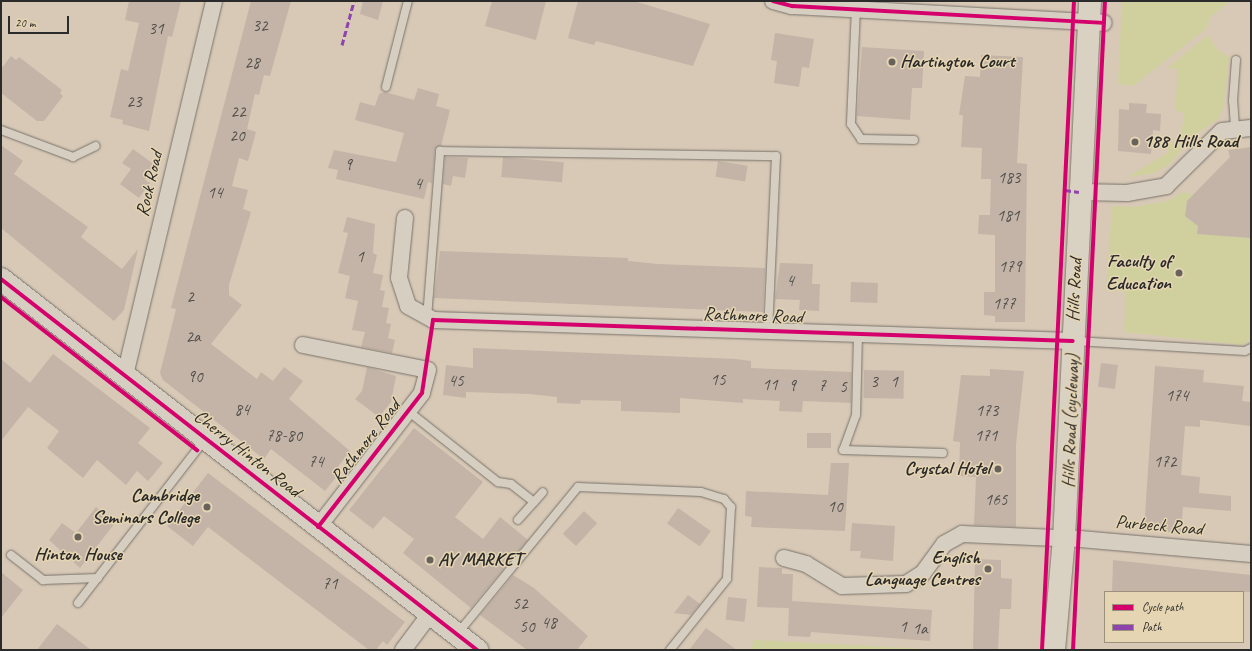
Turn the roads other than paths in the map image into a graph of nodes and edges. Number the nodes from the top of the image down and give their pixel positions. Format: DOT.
graph roads {
  1 [pos="214,1"];
  2 [pos="408,1"];
  3 [pos="773,1"];
  4 [pos="856,8"];
  5 [pos="1094,15"];
  6 [pos="1236,60"];
  7 [pos="386,87"];
  8 [pos="1243,128"];
  9 [pos="1,130"];
  10 [pos="914,140"];
  11 [pos="96,146"];
  12 [pos="1079,192"];
  13 [pos="406,218"];
  14 [pos="1,279"];
  15 [pos="430,319"];
  16 [pos="768,330"];
  17 [pos="858,335"];
  18 [pos="1073,341"];
  19 [pos="303,345"];
  20 [pos="1251,348"];
  21 [pos="124,375"];
  22 [pos="408,411"];
  23 [pos="205,438"];
  24 [pos="943,454"];
  25 [pos="543,492"];
  26 [pos="534,502"];
  27 [pos="518,520"];
  28 [pos="318,527"];
  29 [pos="1064,539"];
  30 [pos="1251,554"];
  31 [pos="11,555"];
  32 [pos="784,558"];
  33 [pos="98,578"];
  34 [pos="78,603"];
  35 [pos="430,614"];
  36 [pos="457,634"];
  37 [pos="403,650"];
  38 [pos="477,650"];
  39 [pos="670,650"];
  40 [pos="1054,650"];
  1 -- 21 [label="street, Rock Road"];
  2 -- 7 [label="lane"];
  3 -- 4 [label="street"];
  4 -- 5 [label="street"];
  4 -- 10 [label="lane"];
  5 -- 12 [label="main road, Hills Road"];
  6 -- 8 [label="lane"];
  8 -- 12 [label="street"];
  9 -- 11 [label="lane"];
  12 -- 18 [label="main road, Hills Road"];
  13 -- 15 [label="street"];
  14 -- 21 [label="street, Cherry Hinton Road"];
  15 -- 16 [label="street, Rathmore Road"];
  15 -- 16 [label="lane"];
  16 -- 17 [label="street, Rathmore Road"];
  17 -- 18 [label="street, Rathmore Road"];
  17 -- 24 [label="lane"];
  18 -- 20 [label="lane"];
  18 -- 29 [label="main road, Hills Road"];
  19 -- 22 [label="street, Rathmore Road"];
  21 -- 23 [label="street, Cherry Hinton Road"];
  22 -- 26 [label="lane"];
  22 -- 28 [label="street, Rathmore Road"];
  23 -- 28 [label="street, Cherry Hinton Road"];
  23 -- 33 [label="lane"];
  25 -- 26 [label="lane"];
  26 -- 27 [label="lane"];
  28 -- 35 [label="street, Cherry Hinton Road"];
  29 -- 30 [label="street, Purbeck Road"];
  29 -- 32 [label="street, Purbeck Road"];
  29 -- 40 [label="main road, Hills Road"];
  31 -- 33 [label="lane"];
  33 -- 34 [label="lane"];
  35 -- 36 [label="street, Cherry Hinton Road"];
  35 -- 37 [label="street"];
  36 -- 38 [label="street, Cherry Hinton Road"];
  36 -- 39 [label="lane"];
}
